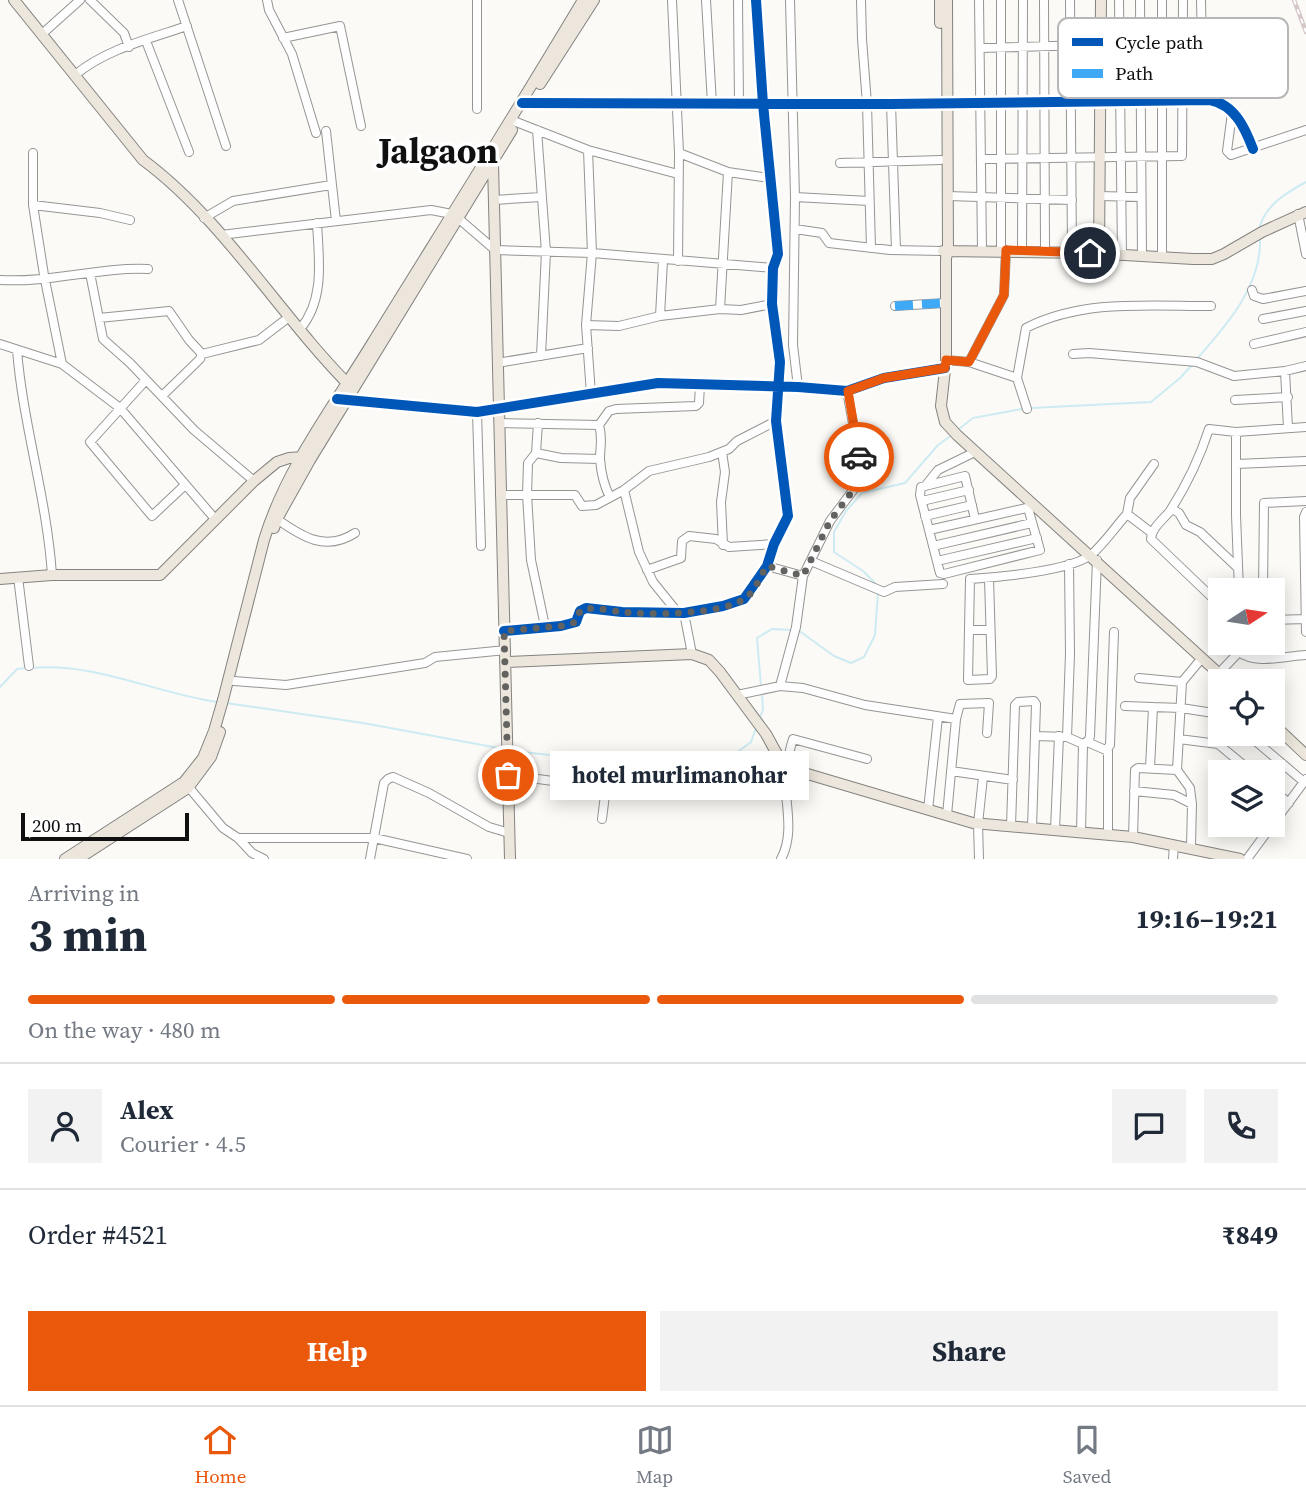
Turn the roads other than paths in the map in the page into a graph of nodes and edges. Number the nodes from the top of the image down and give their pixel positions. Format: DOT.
graph roads {
  1 [pos="14,0"];
  2 [pos="80,0"];
  3 [pos="90,0"];
  4 [pos="178,0"];
  5 [pos="267,0"];
  6 [pos="477,0"];
  7 [pos="583,0"];
  8 [pos="594,0"];
  9 [pos="672,0"];
  10 [pos="706,0"];
  11 [pos="738,0"];
  12 [pos="756,0"];
  13 [pos="790,0"];
  14 [pos="861,0"];
  15 [pos="940,0"];
  16 [pos="947,0"];
  17 [pos="979,0"];
  18 [pos="1001,0"];
  19 [pos="1023,0"];
  20 [pos="1044,0"];
  21 [pos="1070,0"];
  22 [pos="1101,0"];
  23 [pos="1119,0"];
  24 [pos="1140,0"];
  25 [pos="1162,0"];
  26 [pos="1183,0"];
  27 [pos="1201,0"];
  28 [pos="1070,18"];
  29 [pos="1101,18"];
  30 [pos="1119,18"];
  31 [pos="1140,18"];
  32 [pos="1162,18"];
  33 [pos="1183,18"];
  34 [pos="1201,18"];
  35 [pos="187,26"];
  36 [pos="42,34"];
  37 [pos="283,38"];
  38 [pos="146,41"];
  39 [pos="1043,46"];
  40 [pos="1058,46"];
  41 [pos="129,47"];
  42 [pos="1001,47"];
  43 [pos="1023,47"];
  44 [pos="980,48"];
  45 [pos="75,75"];
  46 [pos="1071,98"];
  47 [pos="1100,98"];
  48 [pos="1141,98"];
  49 [pos="1161,100"];
  50 [pos="1184,100"];
  51 [pos="1203,100"];
  52 [pos="1120,101"];
  53 [pos="1141,101"];
  54 [pos="1071,102"];
  55 [pos="1100,102"];
  56 [pos="525,103"];
  57 [pos="678,103"];
  58 [pos="1001,103"];
  59 [pos="1023,103"];
  60 [pos="1044,103"];
  61 [pos="712,104"];
  62 [pos="739,104"];
  63 [pos="763,104"];
  64 [pos="794,104"];
  65 [pos="867,104"];
  66 [pos="891,104"];
  67 [pos="944,104"];
  68 [pos="981,104"];
  69 [pos="477,109"];
  70 [pos="1232,113"];
  71 [pos="514,121"];
  72 [pos="361,126"];
  73 [pos="537,130"];
  74 [pos="1306,130"];
  75 [pos="326,131"];
  76 [pos="316,133"];
  77 [pos="226,146"];
  78 [pos="493,148"];
  79 [pos="1254,149"];
  80 [pos="588,150"];
  81 [pos="189,152"];
  82 [pos="33,153"];
  83 [pos="679,153"];
  84 [pos="1099,158"];
  85 [pos="1121,158"];
  86 [pos="1142,158"];
  87 [pos="1161,158"];
  88 [pos="981,159"];
  89 [pos="1001,159"];
  90 [pos="1023,159"];
  91 [pos="1043,159"];
  92 [pos="1071,159"];
  93 [pos="942,160"];
  94 [pos="493,161"];
  95 [pos="868,162"];
  96 [pos="893,162"];
  97 [pos="840,163"];
  98 [pos="728,172"];
  99 [pos="678,174"];
  100 [pos="769,178"];
  101 [pos="331,185"];
  102 [pos="948,196"];
  103 [pos="1099,196"];
  104 [pos="1120,196"];
  105 [pos="541,197"];
  106 [pos="796,197"];
  107 [pos="981,197"];
  108 [pos="1141,197"];
  109 [pos="1001,198"];
  110 [pos="1023,198"];
  111 [pos="1044,199"];
  112 [pos="494,200"];
  113 [pos="1072,200"];
  114 [pos="869,201"];
  115 [pos="33,205"];
  116 [pos="1302,213"];
  117 [pos="455,216"];
  118 [pos="204,218"];
  119 [pos="130,220"];
  120 [pos="337,221"];
  121 [pos="317,223"];
  122 [pos="795,229"];
  123 [pos="221,236"];
  124 [pos="871,248"];
  125 [pos="495,250"];
  126 [pos="896,250"];
  127 [pos="982,251"];
  128 [pos="1003,251"];
  129 [pos="1022,251"];
  130 [pos="1045,251"];
  131 [pos="546,252"];
  132 [pos="1072,252"];
  133 [pos="592,253"];
  134 [pos="945,253"];
  135 [pos="1099,253"];
  136 [pos="1306,254"];
  137 [pos="1122,255"];
  138 [pos="1142,256"];
  139 [pos="1162,257"];
  140 [pos="663,260"];
  141 [pos="678,261"];
  142 [pos="722,265"];
  143 [pos="773,268"];
  144 [pos="148,269"];
  145 [pos="90,273"];
  146 [pos="0,280"];
  147 [pos="45,280"];
  148 [pos="1252,290"];
  149 [pos="1306,291"];
  150 [pos="945,303"];
  151 [pos="772,304"];
  152 [pos="895,306"];
  153 [pos="1211,306"];
  154 [pos="720,309"];
  155 [pos="1306,311"];
  156 [pos="660,316"];
  157 [pos="289,317"];
  158 [pos="99,318"];
  159 [pos="1263,318"];
  160 [pos="586,325"];
  161 [pos="300,329"];
  162 [pos="1306,332"];
  163 [pos="0,344"];
  164 [pos="1254,344"];
  165 [pos="588,348"];
  166 [pos="17,350"];
  167 [pos="202,354"];
  168 [pos="1073,354"];
  169 [pos="541,356"];
  170 [pos="969,362"];
  171 [pos="497,363"];
  172 [pos="62,364"];
  173 [pos="945,364"];
  174 [pos="1306,366"];
  175 [pos="1285,371"];
  176 [pos="1017,378"];
  177 [pos="146,380"];
  178 [pos="700,386"];
  179 [pos="350,387"];
  180 [pos="777,387"];
  181 [pos="798,387"];
  182 [pos="848,391"];
  183 [pos="591,394"];
  184 [pos="162,396"];
  185 [pos="1287,397"];
  186 [pos="342,399"];
  187 [pos="1235,400"];
  188 [pos="526,403"];
  189 [pos="120,408"];
  190 [pos="497,408"];
  191 [pos="1027,409"];
  192 [pos="477,412"];
  193 [pos="776,421"];
  194 [pos="526,422"];
  195 [pos="499,423"];
  196 [pos="538,423"];
  197 [pos="598,425"];
  198 [pos="1306,427"];
  199 [pos="1288,428"];
  200 [pos="1237,432"];
  201 [pos="722,452"];
  202 [pos="975,452"];
  203 [pos="536,453"];
  204 [pos="306,459"];
  205 [pos="600,459"];
  206 [pos="1306,461"];
  207 [pos="1154,464"];
  208 [pos="1236,464"];
  209 [pos="254,481"];
  210 [pos="185,485"];
  211 [pos="926,485"];
  212 [pos="624,490"];
  213 [pos="969,490"];
  214 [pos="500,495"];
  215 [pos="527,495"];
  216 [pos="610,497"];
  217 [pos="922,501"];
  218 [pos="1306,501"];
  219 [pos="972,505"];
  220 [pos="1031,507"];
  221 [pos="1170,511"];
  222 [pos="1306,512"];
  223 [pos="1127,514"];
  224 [pos="925,516"];
  225 [pos="215,519"];
  226 [pos="277,519"];
  227 [pos="975,519"];
  228 [pos="1032,523"];
  229 [pos="929,530"];
  230 [pos="355,533"];
  231 [pos="1152,533"];
  232 [pos="1306,537"];
  233 [pos="1037,538"];
  234 [pos="774,544"];
  235 [pos="723,545"];
  236 [pos="481,546"];
  237 [pos="933,546"];
  238 [pos="1094,558"];
  239 [pos="811,561"];
  240 [pos="937,561"];
  241 [pos="1069,564"];
  242 [pos="767,566"];
  243 [pos="259,568"];
  244 [pos="1238,568"];
  245 [pos="648,570"];
  246 [pos="1305,574"];
  247 [pos="52,575"];
  248 [pos="803,576"];
  249 [pos="18,577"];
  250 [pos="1238,578"];
  251 [pos="1263,578"];
  252 [pos="0,579"];
  253 [pos="989,579"];
  254 [pos="943,584"];
  255 [pos="1208,593"];
  256 [pos="681,613"];
  257 [pos="1305,619"];
  258 [pos="1285,620"];
  259 [pos="244,623"];
  260 [pos="545,626"];
  261 [pos="990,630"];
  262 [pos="504,631"];
  263 [pos="969,631"];
  264 [pos="1114,632"];
  265 [pos="1306,632"];
  266 [pos="506,650"];
  267 [pos="692,654"];
  268 [pos="1262,655"];
  269 [pos="1239,656"];
  270 [pos="1306,656"];
  271 [pos="1202,658"];
  272 [pos="1262,659"];
  273 [pos="507,662"];
  274 [pos="29,666"];
  275 [pos="1214,669"];
  276 [pos="1229,669"];
  277 [pos="1139,678"];
  278 [pos="234,681"];
  279 [pos="1182,682"];
  280 [pos="780,686"];
  281 [pos="737,695"];
  282 [pos="226,700"];
  283 [pos="1125,706"];
  284 [pos="1153,707"];
  285 [pos="1181,708"];
  286 [pos="1208,712"];
  287 [pos="938,717"];
  288 [pos="956,719"];
  289 [pos="987,733"];
  290 [pos="1285,735"];
  291 [pos="1035,736"];
  292 [pos="1063,737"];
  293 [pos="1179,739"];
  294 [pos="1085,743"];
  295 [pos="1262,746"];
  296 [pos="1107,749"];
  297 [pos="1306,755"];
  298 [pos="867,759"];
  299 [pos="1237,760"];
  300 [pos="788,766"];
  301 [pos="1150,768"];
  302 [pos="1177,770"];
  303 [pos="951,771"];
  304 [pos="508,775"];
  305 [pos="983,777"];
  306 [pos="1013,780"];
  307 [pos="1305,780"];
  308 [pos="186,785"];
  309 [pos="606,787"];
  310 [pos="627,791"];
  311 [pos="1134,791"];
  312 [pos="1285,800"];
  313 [pos="1289,803"];
  314 [pos="1192,804"];
  315 [pos="928,810"];
  316 [pos="947,815"];
  317 [pos="601,819"];
  318 [pos="978,824"];
  319 [pos="1011,826"];
  320 [pos="1032,828"];
  321 [pos="1055,830"];
  322 [pos="1081,832"];
  323 [pos="509,833"];
  324 [pos="1108,834"];
  325 [pos="1133,836"];
  326 [pos="238,838"];
  327 [pos="374,838"];
  328 [pos="1174,845"];
  329 [pos="1191,848"];
  330 [pos="1234,858"];
  331 [pos="65,859"];
  332 [pos="78,859"];
  333 [pos="264,859"];
  334 [pos="370,859"];
  335 [pos="467,859"];
  336 [pos="510,859"];
  337 [pos="781,859"];
  338 [pos="979,859"];
  339 [pos="1173,859"];
  340 [pos="1247,859"];
  1 -- 36 [label="main road"];
  2 -- 36 [label="street"];
  3 -- 41 [label="street"];
  4 -- 35 [label="street"];
  5 -- 37 [label="street"];
  6 -- 69 [label="street"];
  7 -- 56 [label="main road"];
  8 -- 56 [label="main road"];
  9 -- 57 [label="street"];
  10 -- 61 [label="street"];
  11 -- 62 [label="street"];
  12 -- 63 [label="street"];
  13 -- 64 [label="street"];
  14 -- 65 [label="street"];
  15 -- 67 [label="main road"];
  16 -- 67 [label="main road"];
  17 -- 44 [label="street"];
  18 -- 42 [label="street"];
  19 -- 43 [label="street"];
  20 -- 39 [label="street"];
  21 -- 28 [label="street"];
  22 -- 29 [label="main road"];
  23 -- 30 [label="street"];
  24 -- 31 [label="street"];
  25 -- 32 [label="street"];
  26 -- 33 [label="street"];
  27 -- 34 [label="street"];
  35 -- 38 [label="street"];
  35 -- 77 [label="street"];
  36 -- 45 [label="main road"];
  37 -- 72 [label="street"];
  37 -- 76 [label="street"];
  38 -- 41 [label="street"];
  38 -- 81 [label="street"];
  39 -- 40 [label="street"];
  39 -- 43 [label="street"];
  39 -- 60 [label="street"];
  41 -- 45 [label="street"];
  42 -- 43 [label="street"];
  42 -- 44 [label="street"];
  42 -- 58 [label="street"];
  43 -- 59 [label="street"];
  44 -- 68 [label="street"];
  45 -- 118 [label="main road"];
  46 -- 54 [label="street"];
  47 -- 55 [label="main road"];
  48 -- 53 [label="street"];
  49 -- 50 [label="street"];
  49 -- 53 [label="street"];
  49 -- 87 [label="street"];
  50 -- 51 [label="street"];
  50 -- 87 [label="street"];
  51 -- 70 [label="street"];
  52 -- 53 [label="street"];
  52 -- 55 [label="street"];
  52 -- 85 [label="street"];
  53 -- 86 [label="street"];
  54 -- 55 [label="street"];
  54 -- 60 [label="street"];
  54 -- 92 [label="street"];
  55 -- 84 [label="main road"];
  56 -- 57 [label="street"];
  56 -- 71 [label="main road"];
  57 -- 61 [label="street"];
  57 -- 83 [label="street"];
  58 -- 59 [label="street"];
  58 -- 68 [label="street"];
  58 -- 89 [label="street"];
  59 -- 60 [label="street"];
  59 -- 90 [label="street"];
  60 -- 91 [label="street"];
  61 -- 62 [label="street"];
  62 -- 63 [label="street"];
  63 -- 64 [label="street"];
  63 -- 100 [label="street"];
  64 -- 65 [label="street"];
  64 -- 106 [label="street"];
  65 -- 66 [label="street"];
  65 -- 95 [label="street"];
  66 -- 67 [label="street"];
  66 -- 96 [label="street"];
  67 -- 68 [label="street"];
  67 -- 93 [label="main road"];
  67 -- 102 [label="main road"];
  68 -- 88 [label="street"];
  70 -- 79 [label="street"];
  70 -- 79 [label="street"];
  71 -- 73 [label="street"];
  71 -- 78 [label="main road"];
  71 -- 94 [label="main road"];
  73 -- 80 [label="street"];
  73 -- 105 [label="street"];
  74 -- 79 [label="street"];
  75 -- 101 [label="street"];
  78 -- 94 [label="main road"];
  78 -- 117 [label="main road"];
  80 -- 99 [label="street"];
  80 -- 133 [label="street"];
  82 -- 115 [label="street"];
  83 -- 98 [label="street"];
  83 -- 99 [label="street"];
  84 -- 85 [label="street"];
  84 -- 92 [label="street"];
  84 -- 103 [label="main road"];
  85 -- 86 [label="street"];
  85 -- 104 [label="street"];
  86 -- 87 [label="street"];
  86 -- 108 [label="street"];
  87 -- 139 [label="street"];
  88 -- 89 [label="street"];
  88 -- 107 [label="street"];
  89 -- 90 [label="street"];
  89 -- 109 [label="street"];
  90 -- 91 [label="street"];
  90 -- 110 [label="street"];
  91 -- 92 [label="street"];
  91 -- 111 [label="street"];
  92 -- 113 [label="street"];
  93 -- 96 [label="street"];
  93 -- 134 [label="main road"];
  94 -- 112 [label="main road"];
  94 -- 117 [label="main road"];
  95 -- 96 [label="street"];
  95 -- 97 [label="street"];
  95 -- 114 [label="street"];
  96 -- 126 [label="street"];
  98 -- 100 [label="street"];
  98 -- 142 [label="street"];
  99 -- 141 [label="street"];
  100 -- 143 [label="street"];
  101 -- 118 [label="street"];
  101 -- 120 [label="street"];
  102 -- 107 [label="street"];
  102 -- 134 [label="main road"];
  103 -- 104 [label="street"];
  103 -- 135 [label="main road"];
  104 -- 108 [label="street"];
  104 -- 137 [label="street"];
  105 -- 112 [label="street"];
  105 -- 131 [label="street"];
  106 -- 114 [label="street"];
  106 -- 122 [label="street"];
  107 -- 109 [label="street"];
  107 -- 127 [label="street"];
  108 -- 138 [label="street"];
  109 -- 110 [label="street"];
  109 -- 128 [label="street"];
  110 -- 111 [label="street"];
  110 -- 129 [label="street"];
  111 -- 113 [label="street"];
  111 -- 130 [label="street"];
  112 -- 125 [label="main road"];
  113 -- 132 [label="street"];
  114 -- 124 [label="street"];
  115 -- 119 [label="street"];
  115 -- 147 [label="street"];
  116 -- 136 [label="street"];
  116 -- 139 [label="main road"];
  117 -- 120 [label="street"];
  117 -- 125 [label="street"];
  117 -- 179 [label="main road"];
  118 -- 123 [label="main road"];
  120 -- 121 [label="street"];
  121 -- 123 [label="street"];
  121 -- 161 [label="street"];
  122 -- 124 [label="street"];
  122 -- 181 [label="street"];
  123 -- 157 [label="main road"];
  124 -- 126 [label="street"];
  125 -- 131 [label="street"];
  125 -- 171 [label="main road"];
  126 -- 134 [label="street"];
  127 -- 128 [label="main road"];
  127 -- 134 [label="main road"];
  128 -- 129 [label="main road"];
  128 -- 170 [label="street"];
  129 -- 130 [label="main road"];
  130 -- 132 [label="main road"];
  131 -- 133 [label="street"];
  131 -- 169 [label="street"];
  132 -- 135 [label="main road"];
  133 -- 140 [label="street"];
  133 -- 160 [label="street"];
  134 -- 150 [label="main road"];
  135 -- 137 [label="main road"];
  137 -- 138 [label="main road"];
  138 -- 139 [label="main road"];
  140 -- 141 [label="street"];
  140 -- 156 [label="street"];
  141 -- 142 [label="street"];
  142 -- 143 [label="street"];
  142 -- 154 [label="street"];
  143 -- 151 [label="street"];
  144 -- 145 [label="street"];
  145 -- 147 [label="street"];
  145 -- 158 [label="street"];
  146 -- 147 [label="street"];
  147 -- 172 [label="street"];
  148 -- 149 [label="street"];
  150 -- 152 [label="street"];
  150 -- 173 [label="main road"];
  151 -- 154 [label="street"];
  151 -- 180 [label="street"];
  153 -- 176 [label="street"];
  154 -- 156 [label="street"];
  155 -- 159 [label="street"];
  156 -- 160 [label="street"];
  157 -- 161 [label="main road"];
  157 -- 167 [label="street"];
  158 -- 167 [label="street"];
  158 -- 177 [label="street"];
  160 -- 165 [label="street"];
  161 -- 179 [label="main road"];
  162 -- 164 [label="street"];
  163 -- 166 [label="street"];
  165 -- 169 [label="street"];
  165 -- 183 [label="street"];
  166 -- 172 [label="street"];
  166 -- 247 [label="street"];
  167 -- 184 [label="street"];
  168 -- 175 [label="street"];
  169 -- 171 [label="street"];
  170 -- 173 [label="street"];
  170 -- 176 [label="street"];
  171 -- 190 [label="main road"];
  172 -- 189 [label="street"];
  173 -- 182 [label="street"];
  173 -- 202 [label="main road"];
  174 -- 175 [label="street"];
  175 -- 185 [label="street"];
  176 -- 191 [label="street"];
  177 -- 184 [label="street"];
  177 -- 189 [label="street"];
  178 -- 180 [label="street"];
  178 -- 183 [label="street"];
  178 -- 197 [label="street"];
  179 -- 186 [label="main road"];
  180 -- 181 [label="street"];
  180 -- 193 [label="street"];
  181 -- 182 [label="street"];
  182 -- 239 [label="street"];
  183 -- 188 [label="street"];
  184 -- 209 [label="street"];
  185 -- 187 [label="street"];
  185 -- 199 [label="street"];
  186 -- 192 [label="street"];
  186 -- 204 [label="main road"];
  188 -- 190 [label="street"];
  188 -- 194 [label="street"];
  189 -- 210 [label="street"];
  189 -- 210 [label="street"];
  190 -- 192 [label="street"];
  190 -- 195 [label="main road"];
  192 -- 236 [label="street"];
  193 -- 201 [label="street"];
  193 -- 234 [label="street"];
  194 -- 195 [label="street"];
  194 -- 196 [label="street"];
  195 -- 214 [label="main road"];
  196 -- 197 [label="street"];
  196 -- 203 [label="street"];
  197 -- 205 [label="street"];
  198 -- 199 [label="street"];
  199 -- 200 [label="street"];
  200 -- 208 [label="street"];
  200 -- 221 [label="street"];
  201 -- 212 [label="street"];
  201 -- 235 [label="street"];
  202 -- 211 [label="street"];
  202 -- 220 [label="main road"];
  203 -- 205 [label="street"];
  203 -- 215 [label="street"];
  204 -- 209 [label="main road"];
  204 -- 226 [label="main road"];
  204 -- 243 [label="main road"];
  205 -- 216 [label="street"];
  206 -- 208 [label="street"];
  207 -- 223 [label="street"];
  208 -- 244 [label="street"];
  209 -- 225 [label="main road"];
  210 -- 225 [label="street"];
  211 -- 213 [label="street"];
  211 -- 217 [label="street"];
  212 -- 216 [label="street"];
  212 -- 245 [label="street"];
  213 -- 217 [label="street"];
  213 -- 219 [label="street"];
  214 -- 215 [label="street"];
  214 -- 262 [label="main road"];
  215 -- 216 [label="street"];
  215 -- 260 [label="street"];
  217 -- 224 [label="street"];
  218 -- 251 [label="street"];
  219 -- 224 [label="street"];
  219 -- 227 [label="street"];
  220 -- 227 [label="street"];
  220 -- 228 [label="street"];
  220 -- 238 [label="main road"];
  221 -- 231 [label="street"];
  221 -- 244 [label="street"];
  222 -- 232 [label="street"];
  223 -- 231 [label="street"];
  223 -- 238 [label="street"];
  224 -- 229 [label="street"];
  225 -- 247 [label="main road"];
  226 -- 230 [label="street"];
  226 -- 243 [label="main road"];
  227 -- 229 [label="street"];
  228 -- 233 [label="street"];
  228 -- 237 [label="street"];
  229 -- 237 [label="street"];
  231 -- 255 [label="street"];
  232 -- 246 [label="street"];
  233 -- 240 [label="street"];
  233 -- 240 [label="street"];
  234 -- 235 [label="street"];
  234 -- 242 [label="street"];
  235 -- 245 [label="street"];
  237 -- 240 [label="street"];
  238 -- 241 [label="street"];
  238 -- 271 [label="main road"];
  238 -- 294 [label="street"];
  239 -- 248 [label="street"];
  239 -- 254 [label="street"];
  241 -- 253 [label="street"];
  241 -- 292 [label="street"];
  242 -- 248 [label="street"];
  242 -- 256 [label="street"];
  243 -- 259 [label="main road"];
  244 -- 250 [label="street"];
  245 -- 256 [label="street"];
  246 -- 257 [label="street"];
  247 -- 249 [label="main road"];
  248 -- 280 [label="street"];
  249 -- 252 [label="main road"];
  249 -- 274 [label="street"];
  253 -- 261 [label="street"];
  253 -- 263 [label="street"];
  256 -- 260 [label="street"];
  256 -- 267 [label="street"];
  257 -- 258 [label="street"];
  257 -- 265 [label="street"];
  259 -- 278 [label="main road"];
  259 -- 282 [label="main road"];
  260 -- 262 [label="street"];
  261 -- 263 [label="street"];
  261 -- 263 [label="street"];
  262 -- 266 [label="main road"];
  264 -- 296 [label="street"];
  266 -- 273 [label="main road"];
  266 -- 278 [label="street"];
  267 -- 273 [label="main road"];
  267 -- 281 [label="main road"];
  268 -- 272 [label="street"];
  269 -- 272 [label="street"];
  269 -- 276 [label="street"];
  270 -- 272 [label="street"];
  271 -- 275 [label="main road"];
  271 -- 279 [label="street"];
  273 -- 304 [label="main road"];
  277 -- 279 [label="street"];
  278 -- 282 [label="main road"];
  279 -- 285 [label="street"];
  280 -- 281 [label="street"];
  280 -- 287 [label="street"];
  281 -- 300 [label="main road"];
  282 -- 308 [label="main road"];
  283 -- 284 [label="street"];
  284 -- 285 [label="street"];
  284 -- 301 [label="street"];
  285 -- 286 [label="street"];
  285 -- 293 [label="street"];
  287 -- 288 [label="street"];
  287 -- 315 [label="street"];
  288 -- 289 [label="street"];
  288 -- 303 [label="street"];
  290 -- 297 [label="main road"];
  291 -- 292 [label="street"];
  291 -- 306 [label="street"];
  291 -- 320 [label="street"];
  292 -- 294 [label="street"];
  292 -- 321 [label="street"];
  293 -- 299 [label="street"];
  293 -- 302 [label="street"];
  294 -- 296 [label="street"];
  294 -- 322 [label="street"];
  295 -- 307 [label="street"];
  296 -- 324 [label="street"];
  298 -- 300 [label="street"];
  300 -- 315 [label="main road"];
  300 -- 337 [label="street"];
  301 -- 302 [label="street"];
  301 -- 311 [label="street"];
  302 -- 314 [label="street"];
  303 -- 305 [label="street"];
  303 -- 316 [label="street"];
  304 -- 309 [label="street"];
  304 -- 323 [label="main road"];
  305 -- 306 [label="street"];
  305 -- 318 [label="street"];
  306 -- 319 [label="street"];
  307 -- 313 [label="street"];
  308 -- 326 [label="street"];
  308 -- 331 [label="main road"];
  308 -- 332 [label="main road"];
  309 -- 310 [label="street"];
  309 -- 317 [label="street"];
  311 -- 314 [label="street"];
  311 -- 325 [label="street"];
  312 -- 313 [label="street"];
  313 -- 340 [label="street"];
  314 -- 329 [label="street"];
  315 -- 316 [label="main road"];
  316 -- 318 [label="main road"];
  318 -- 319 [label="main road"];
  318 -- 338 [label="street"];
  319 -- 320 [label="main road"];
  320 -- 321 [label="main road"];
  321 -- 322 [label="main road"];
  322 -- 324 [label="main road"];
  323 -- 327 [label="street"];
  323 -- 336 [label="main road"];
  324 -- 325 [label="main road"];
  325 -- 328 [label="main road"];
  326 -- 327 [label="street"];
  326 -- 333 [label="street"];
  327 -- 334 [label="street"];
  327 -- 335 [label="street"];
  328 -- 329 [label="main road"];
  328 -- 339 [label="street"];
  329 -- 330 [label="main road"];
}
